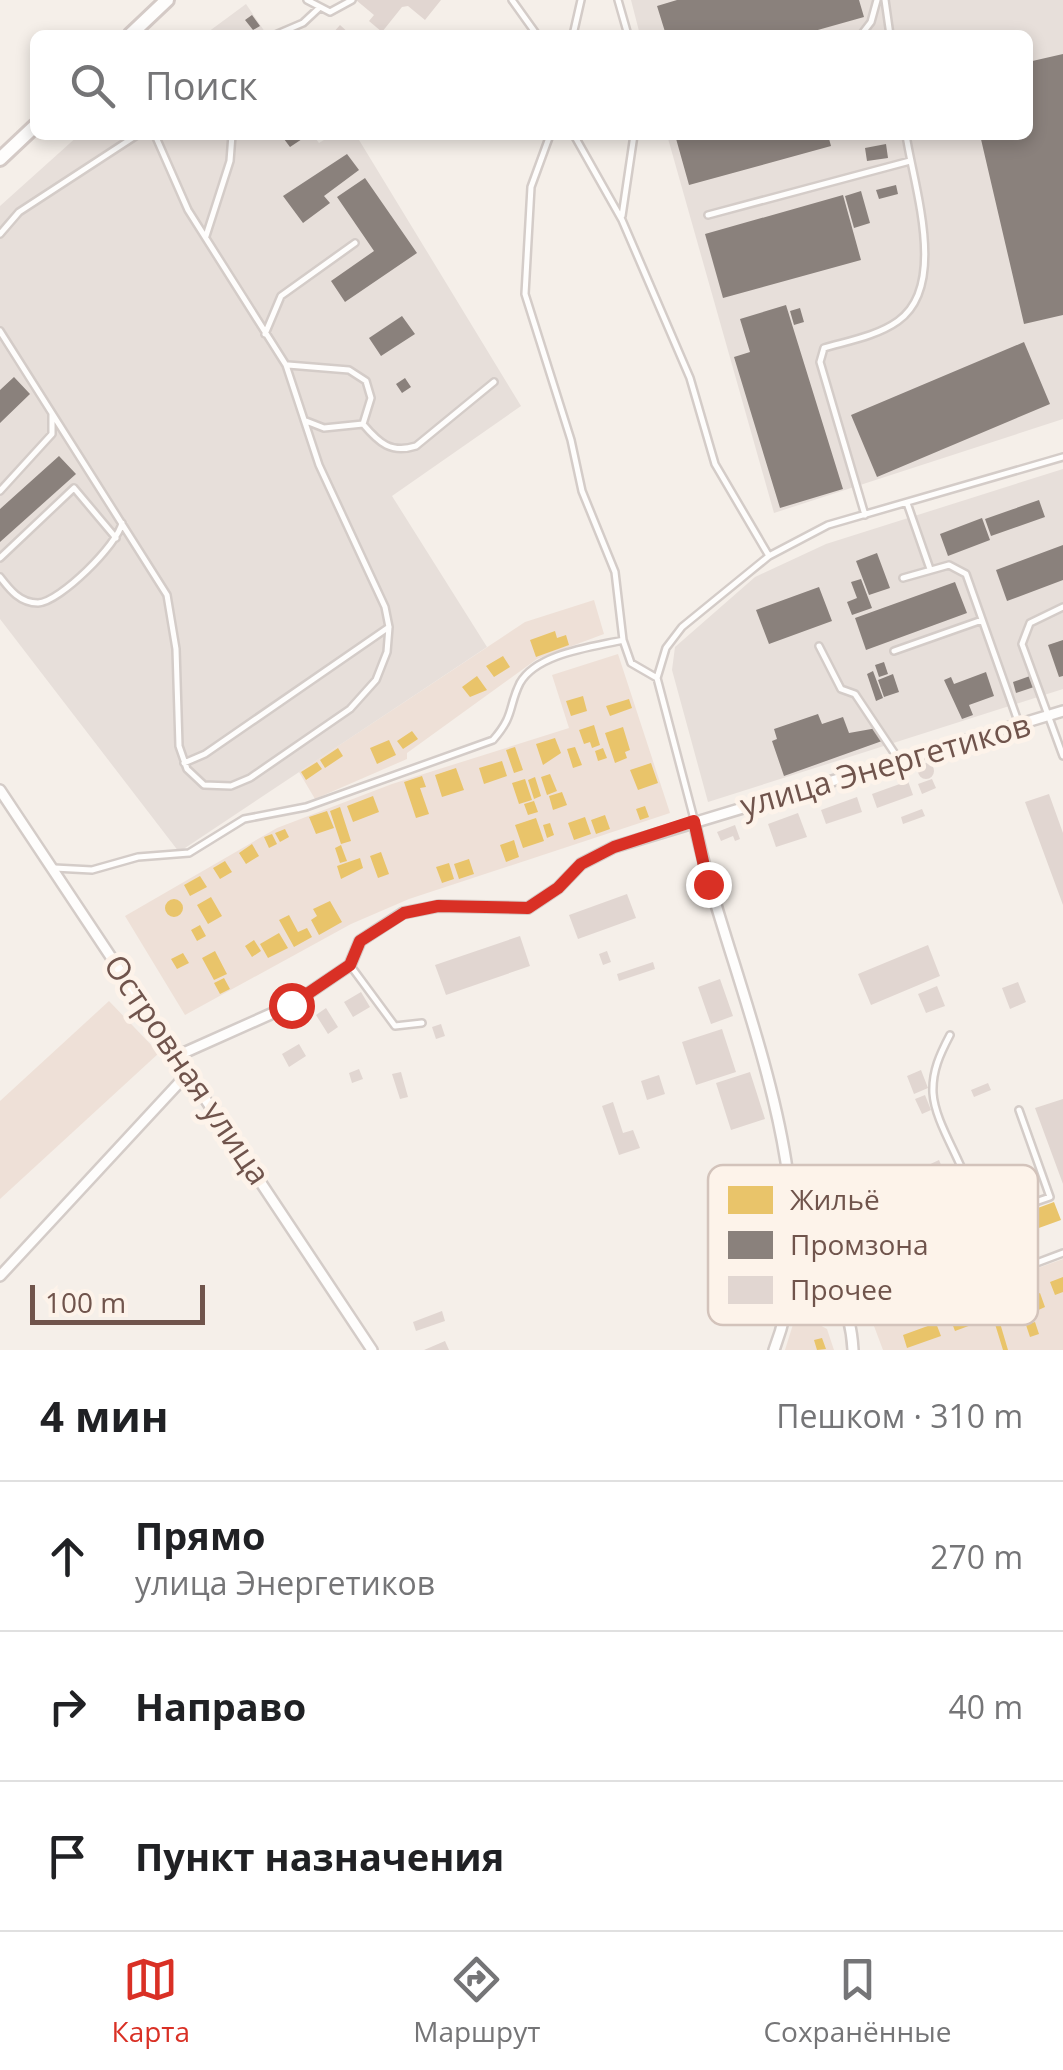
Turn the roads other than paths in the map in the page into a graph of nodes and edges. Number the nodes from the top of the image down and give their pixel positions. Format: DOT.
graph roads {
  1 [pos="167,0"];
  2 [pos="307,0"];
  3 [pos="352,0"];
  4 [pos="512,0"];
  5 [pos="582,0"];
  6 [pos="618,0"];
  7 [pos="881,0"];
  8 [pos="318,9"];
  9 [pos="135,30"];
  10 [pos="287,30"];
  11 [pos="533,30"];
  12 [pos="574,30"];
  13 [pos="627,30"];
  14 [pos="865,30"];
  15 [pos="889,30"];
  16 [pos="30,131"];
  17 [pos="129,140"];
  18 [pos="156,140"];
  19 [pos="232,140"];
  20 [pos="548,140"];
  21 [pos="577,140"];
  22 [pos="633,140"];
  23 [pos="907,140"];
  24 [pos="0,159"];
  25 [pos="910,161"];
  26 [pos="708,215"];
  27 [pos="622,220"];
  28 [pos="0,234"];
  29 [pos="205,239"];
  30 [pos="355,243"];
  31 [pos="0,330"];
  32 [pos="265,334"];
  33 [pos="286,365"];
  34 [pos="494,382"];
  35 [pos="52,411"];
  36 [pos="306,421"];
  37 [pos="363,424"];
  38 [pos="1063,457"];
  39 [pos="0,491"];
  40 [pos="908,503"];
  41 [pos="865,515"];
  42 [pos="122,520"];
  43 [pos="116,538"];
  44 [pos="768,556"];
  45 [pos="0,558"];
  46 [pos="930,569"];
  47 [pos="0,577"];
  48 [pos="903,578"];
  49 [pos="1063,607"];
  50 [pos="982,620"];
  51 [pos="390,628"];
  52 [pos="623,640"];
  53 [pos="819,646"];
  54 [pos="894,651"];
  55 [pos="657,678"];
  56 [pos="1063,711"];
  57 [pos="1047,716"];
  58 [pos="1019,724"];
  59 [pos="1063,756"];
  60 [pos="900,760"];
  61 [pos="184,762"];
  62 [pos="0,790"];
  63 [pos="694,821"];
  64 [pos="54,868"];
  65 [pos="350,965"];
  66 [pos="422,1023"];
  67 [pos="950,1035"];
  68 [pos="179,1055"];
  69 [pos="190,1071"];
  70 [pos="1018,1110"];
  71 [pos="783,1165"];
  72 [pos="960,1165"];
  73 [pos="1038,1200"];
  74 [pos="1063,1253"];
  75 [pos="1038,1262"];
  76 [pos="0,1276"];
  77 [pos="781,1325"];
  78 [pos="851,1325"];
  79 [pos="372,1350"];
  80 [pos="774,1350"];
  81 [pos="852,1350"];
  1 -- 9 [label="main road"];
  2 -- 8 [label="lane"];
  3 -- 8 [label="lane"];
  4 -- 11 [label="lane"];
  5 -- 12 [label="lane"];
  6 -- 13 [label="lane"];
  7 -- 14 [label="lane"];
  7 -- 15 [label="lane"];
  8 -- 10 [label="lane"];
  16 -- 24 [label="main road"];
  17 -- 28 [label="lane"];
  18 -- 29 [label="lane"];
  19 -- 29 [label="lane"];
  20 -- 52 [label="lane"];
  21 -- 27 [label="lane"];
  22 -- 27 [label="lane"];
  23 -- 25 [label="lane"];
  25 -- 26 [label="lane"];
  25 -- 41 [label="lane"];
  27 -- 44 [label="lane"];
  29 -- 32 [label="lane"];
  30 -- 32 [label="lane"];
  31 -- 35 [label="lane"];
  32 -- 33 [label="lane"];
  33 -- 36 [label="lane"];
  33 -- 37 [label="lane"];
  34 -- 37 [label="lane"];
  35 -- 39 [label="lane"];
  35 -- 42 [label="lane"];
  36 -- 37 [label="lane"];
  36 -- 51 [label="lane"];
  38 -- 40 [label="lane"];
  40 -- 41 [label="lane"];
  40 -- 46 [label="lane"];
  41 -- 44 [label="lane"];
  42 -- 43 [label="lane"];
  42 -- 61 [label="lane"];
  43 -- 45 [label="lane"];
  43 -- 47 [label="lane"];
  44 -- 55 [label="lane"];
  46 -- 48 [label="lane"];
  46 -- 50 [label="lane"];
  49 -- 57 [label="lane"];
  50 -- 54 [label="lane"];
  50 -- 58 [label="lane"];
  51 -- 61 [label="lane"];
  51 -- 61 [label="lane"];
  52 -- 55 [label="lane"];
  52 -- 64 [label="lane"];
  53 -- 60 [label="lane"];
  55 -- 63 [label="lane"];
  56 -- 57 [label="street, улица Энергетиков"];
  57 -- 58 [label="street, улица Энергетиков"];
  57 -- 59 [label="lane"];
  58 -- 60 [label="street, улица Энергетиков"];
  60 -- 63 [label="street, улица Энергетиков"];
  62 -- 64 [label="street, Островная улица"];
  63 -- 65 [label="street, улица Энергетиков"];
  63 -- 71 [label="street"];
  64 -- 68 [label="street, Островная улица"];
  65 -- 66 [label="lane"];
  65 -- 68 [label="street, улица Энергетиков"];
  67 -- 72 [label="lane"];
  68 -- 69 [label="street, Островная улица"];
  69 -- 76 [label="street"];
  69 -- 79 [label="street, Островная улица"];
  70 -- 73 [label="lane"];
  74 -- 75 [label="lane"];
  77 -- 80 [label="street"];
  78 -- 81 [label="street"];
}
